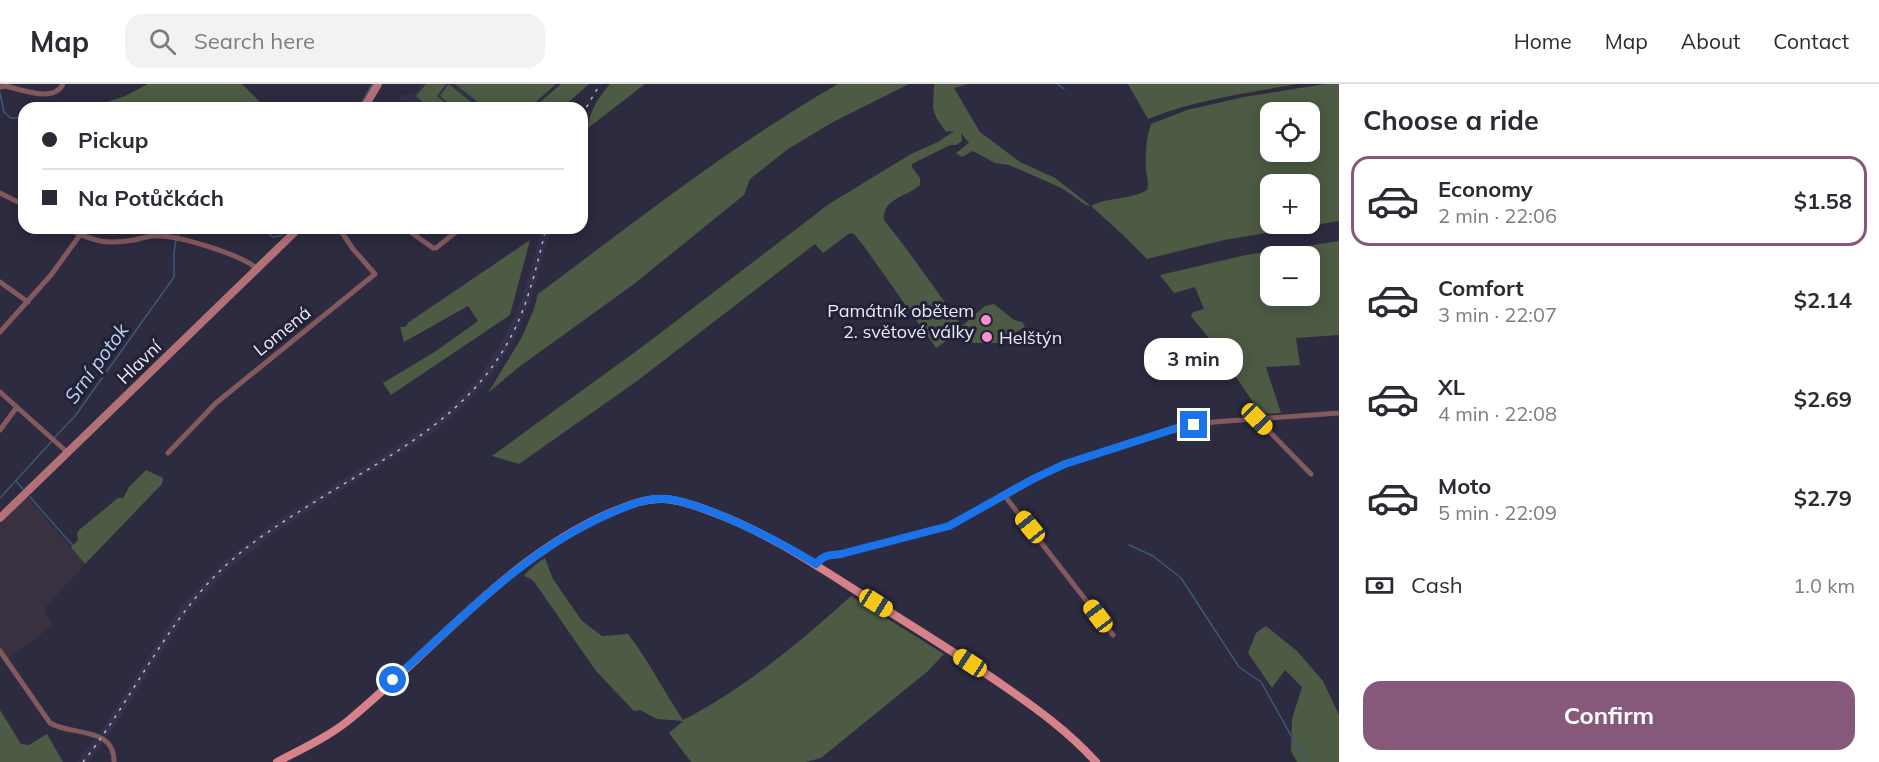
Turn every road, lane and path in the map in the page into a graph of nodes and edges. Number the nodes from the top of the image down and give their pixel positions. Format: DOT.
graph roads {
  1 [pos="63,84"];
  2 [pos="378,84"];
  3 [pos="0,87"];
  4 [pos="368,102"];
  5 [pos="0,193"];
  6 [pos="18,202"];
  7 [pos="293,234"];
  8 [pos="343,234"];
  9 [pos="413,234"];
  10 [pos="454,234"];
  11 [pos="80,235"];
  12 [pos="257,269"];
  13 [pos="0,282"];
  14 [pos="28,302"];
  15 [pos="0,332"];
  16 [pos="0,392"];
  17 [pos="17,407"];
  18 [pos="1339,413"];
  19 [pos="1257,419"];
  20 [pos="0,430"];
  21 [pos="67,452"];
  22 [pos="168,453"];
  23 [pos="1311,474"];
  24 [pos="1004,495"];
  25 [pos="0,518"];
  26 [pos="816,564"];
  27 [pos="1113,635"];
  28 [pos="0,651"];
  29 [pos="114,762"];
  30 [pos="277,762"];
  31 [pos="1096,762"];
  1 -- 3 [label="street"];
  2 -- 4 [label="street"];
  5 -- 6 [label="street"];
  7 -- 12 [label="street, Hlavní"];
  8 -- 22 [label="street, Lomená"];
  9 -- 10 [label="street"];
  11 -- 12 [label="street"];
  11 -- 14 [label="street"];
  12 -- 21 [label="street, Hlavní"];
  13 -- 14 [label="street"];
  14 -- 15 [label="street"];
  16 -- 17 [label="street"];
  17 -- 20 [label="street"];
  17 -- 21 [label="street"];
  18 -- 19 [label="street"];
  19 -- 23 [label="street"];
  19 -- 24 [label="street"];
  21 -- 25 [label="street, Hlavní"];
  24 -- 26 [label="street"];
  24 -- 27 [label="street"];
  26 -- 30 [label="main road"];
  26 -- 31 [label="main road"];
  28 -- 29 [label="street"];
}
